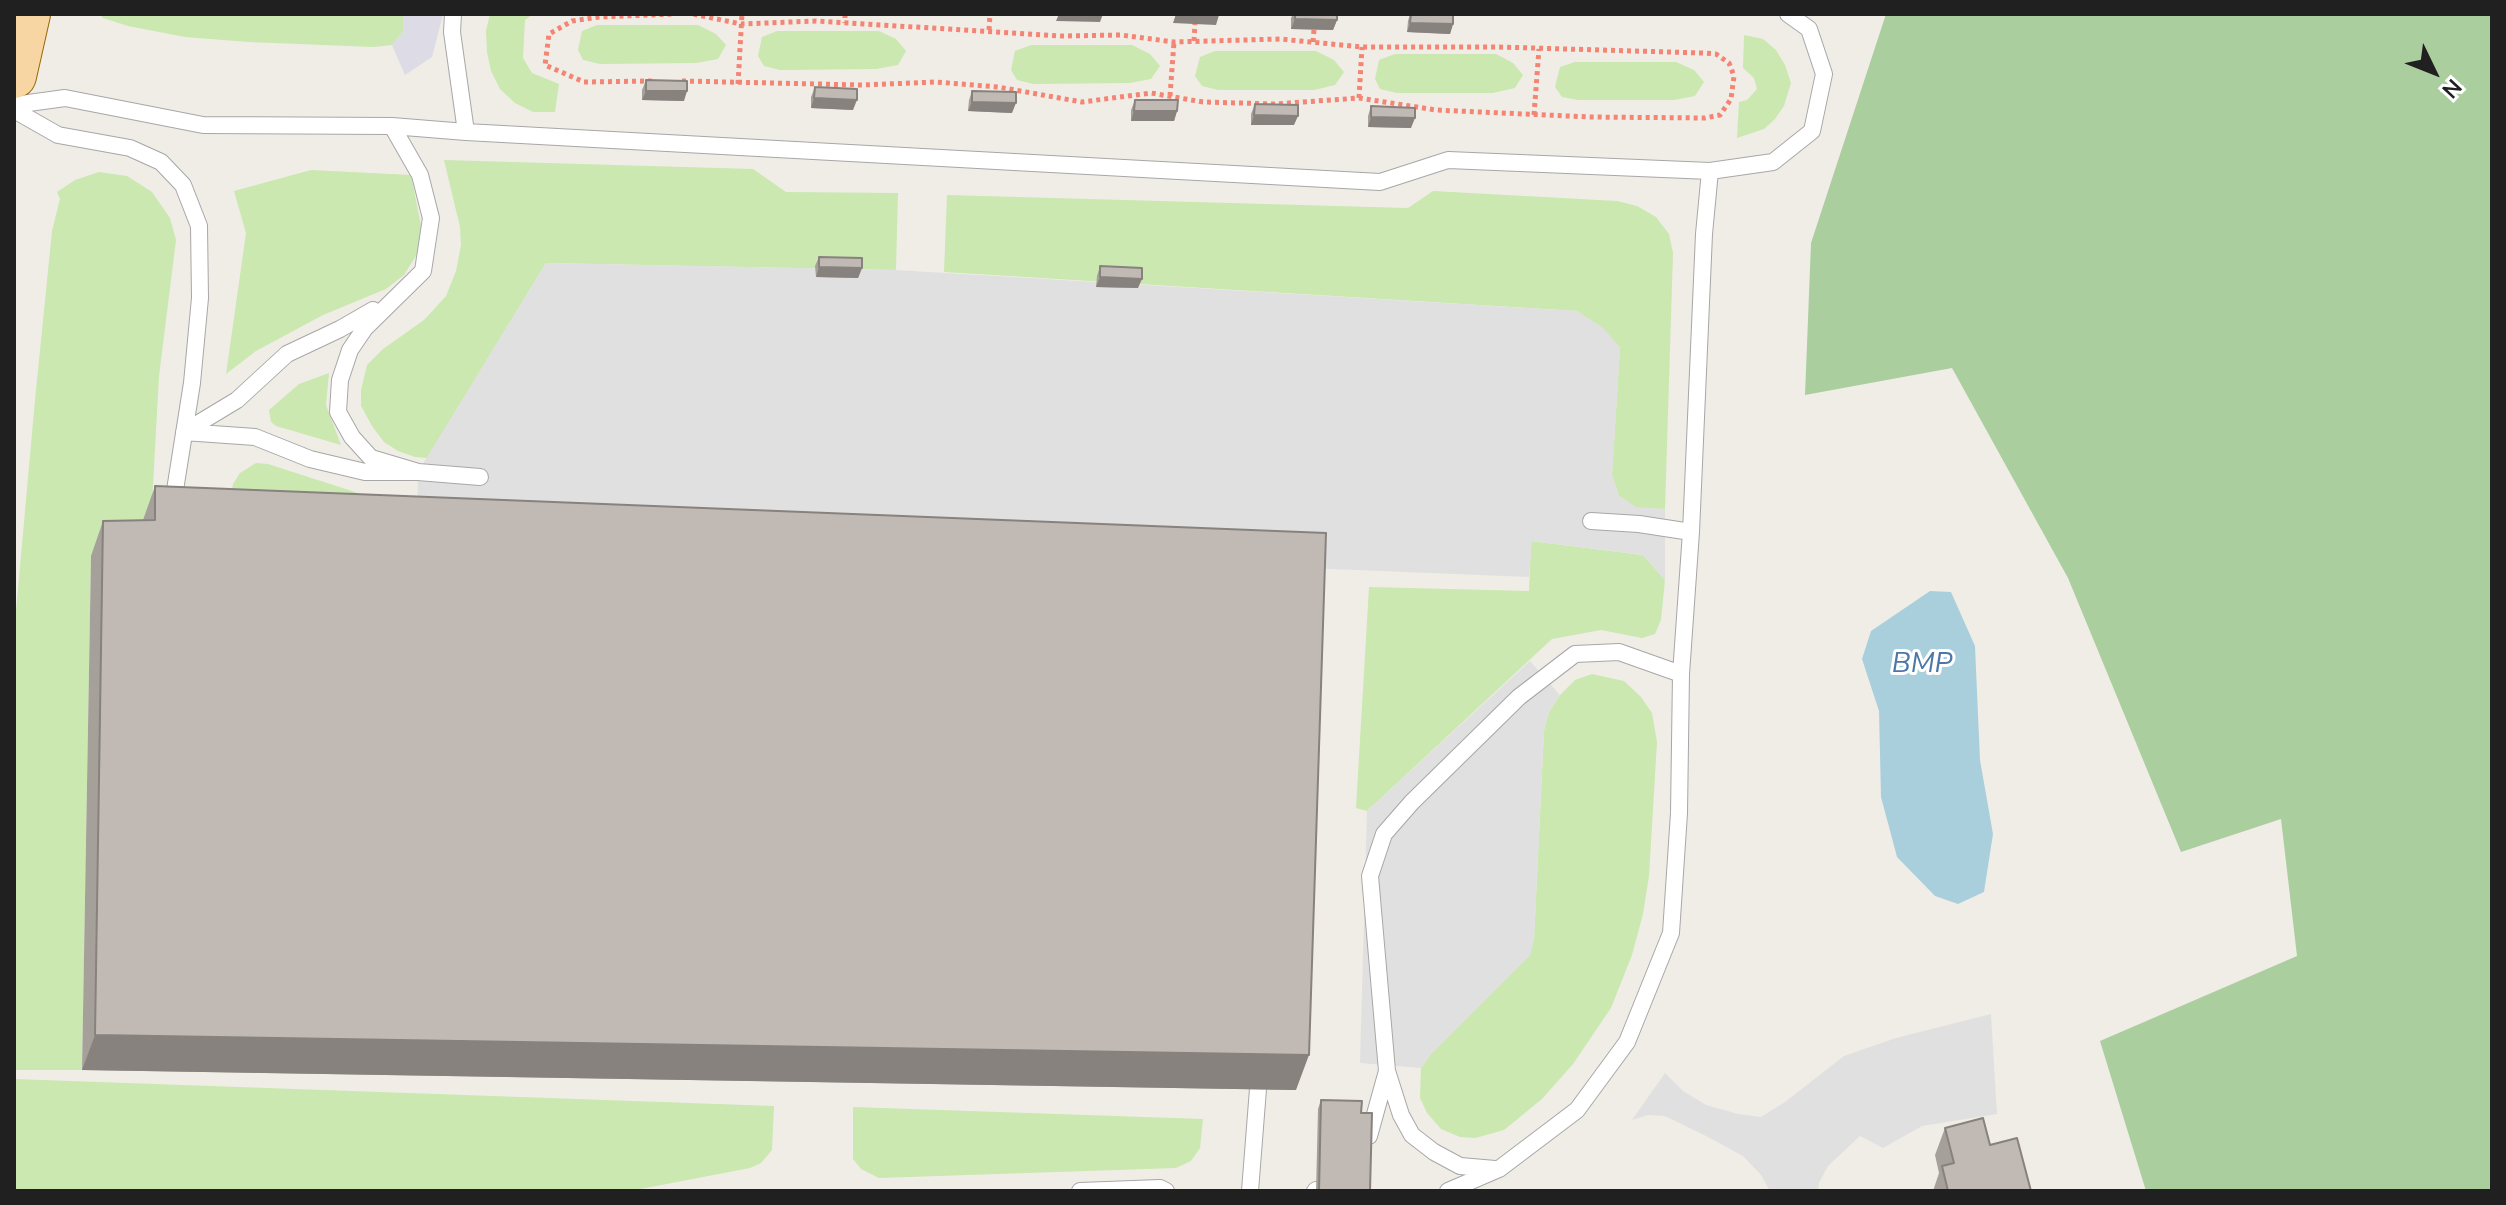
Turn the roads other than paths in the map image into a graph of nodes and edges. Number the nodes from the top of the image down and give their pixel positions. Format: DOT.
graph roads {
  1 [pos="28,14"];
  2 [pos="453,14"];
  3 [pos="1788,14"];
  4 [pos="14,76"];
  5 [pos="14,107"];
  6 [pos="392,126"];
  7 [pos="466,132"];
  8 [pos="1710,171"];
  9 [pos="391,299"];
  10 [pos="184,432"];
  11 [pos="418,472"];
  12 [pos="480,477"];
  13 [pos="1591,521"];
  14 [pos="170,523"];
  15 [pos="1691,532"];
  16 [pos="1681,674"];
  17 [pos="1387,1071"];
  18 [pos="1258,1089"];
  19 [pos="1369,1136"];
  20 [pos="1499,1169"];
  21 [pos="1080,1191"];
  22 [pos="1166,1191"];
  23 [pos="1250,1191"];
  24 [pos="1448,1191"];
  1 -- 4 [label="main road"];
  2 -- 7 [label="lane"];
  3 -- 8 [label="lane"];
  5 -- 6 [label="lane"];
  5 -- 10 [label="lane"];
  6 -- 7 [label="lane"];
  6 -- 9 [label="lane"];
  7 -- 8 [label="lane"];
  8 -- 15 [label="lane"];
  9 -- 10 [label="lane"];
  9 -- 11 [label="lane"];
  10 -- 11 [label="lane"];
  10 -- 14 [label="lane"];
  11 -- 12 [label="lane"];
  13 -- 15 [label="lane"];
  15 -- 16 [label="lane"];
  16 -- 17 [label="lane"];
  16 -- 20 [label="lane"];
  17 -- 19 [label="lane"];
  17 -- 20 [label="lane"];
  18 -- 23 [label="lane"];
  20 -- 24 [label="lane"];
  21 -- 22 [label="lane"];
}
